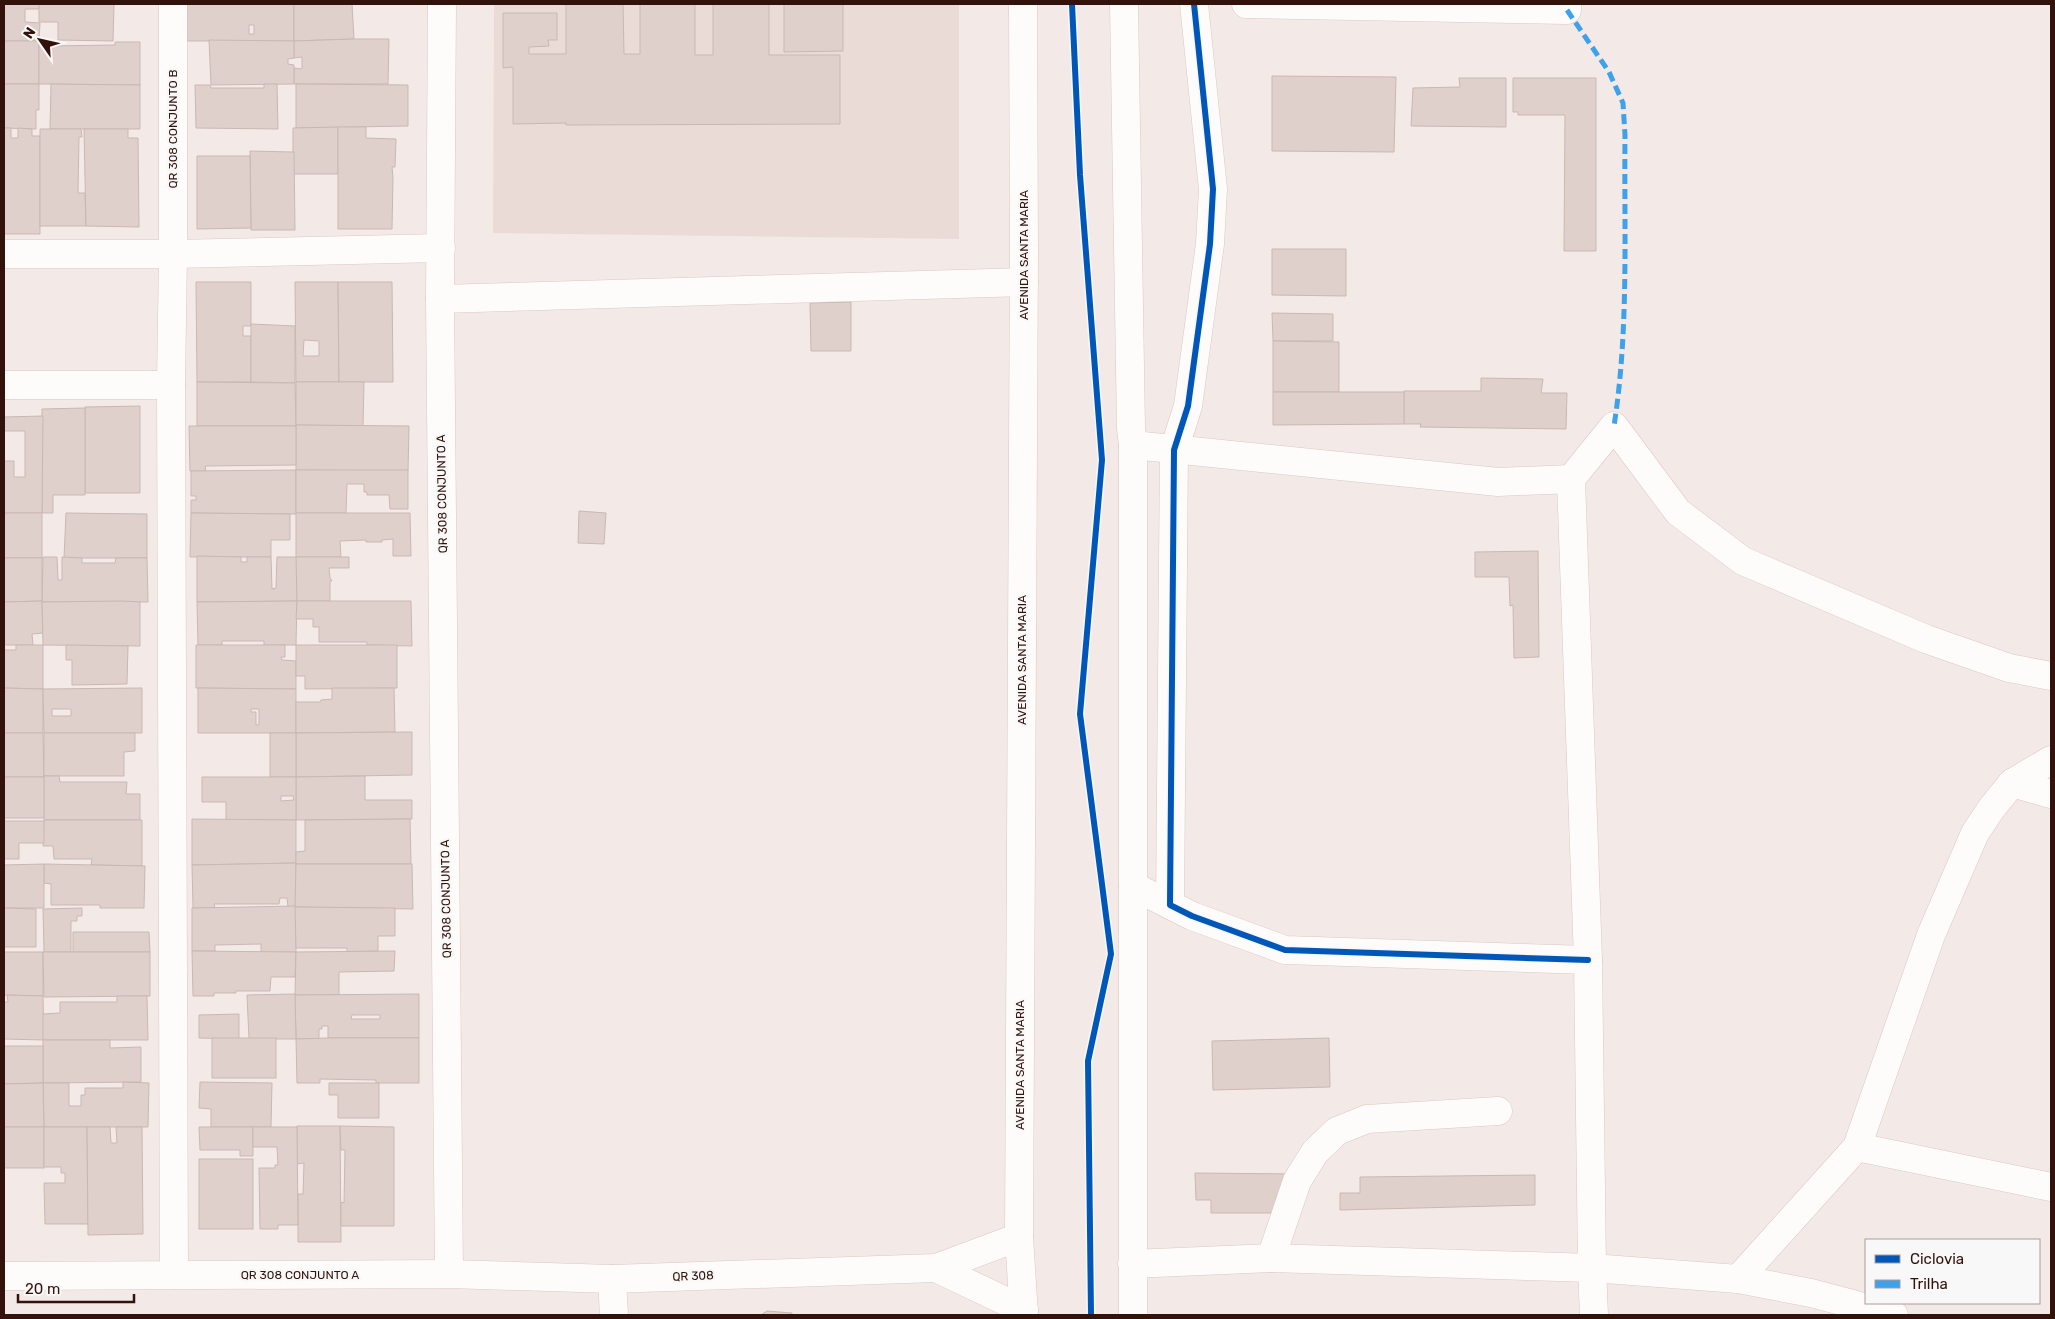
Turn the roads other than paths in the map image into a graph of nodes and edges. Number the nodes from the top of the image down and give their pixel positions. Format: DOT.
graph roads {
  1 [pos="173,4"];
  2 [pos="442,4"];
  3 [pos="1024,4"];
  4 [pos="1124,4"];
  5 [pos="1194,4"];
  6 [pos="1246,4"];
  7 [pos="1567,4"];
  8 [pos="441,248"];
  9 [pos="4,254"];
  10 [pos="174,254"];
  11 [pos="1024,282"];
  12 [pos="440,300"];
  13 [pos="4,385"];
  14 [pos="171,385"];
  15 [pos="1133,445"];
  16 [pos="1174,450"];
  17 [pos="1571,479"];
  18 [pos="2051,676"];
  19 [pos="2051,760"];
  20 [pos="2012,784"];
  21 [pos="2051,794"];
  22 [pos="1133,886"];
  23 [pos="1170,905"];
  24 [pos="1588,960"];
  25 [pos="1498,1111"];
  26 [pos="1857,1147"];
  27 [pos="2051,1186"];
  28 [pos="1019,1237"];
  29 [pos="1271,1258"];
  30 [pos="1132,1264"];
  31 [pos="936,1268"];
  32 [pos="1592,1268"];
  33 [pos="449,1274"];
  34 [pos="174,1275"];
  35 [pos="4,1276"];
  36 [pos="612,1278"];
  37 [pos="1738,1279"];
  38 [pos="1024,1312"];
  39 [pos="614,1315"];
  40 [pos="1133,1315"];
  41 [pos="1594,1315"];
  42 [pos="1894,1315"];
  1 -- 10 [label="street, QR 308 CONJUNTO B"];
  2 -- 8 [label="street"];
  3 -- 11 [label="street, AVENIDA SANTA MARIA"];
  4 -- 15 [label="street"];
  5 -- 16 [label="street"];
  6 -- 7 [label="street"];
  8 -- 10 [label="street"];
  8 -- 12 [label="street, QR 308 CONJUNTO A"];
  9 -- 10 [label="street"];
  10 -- 14 [label="street, QR 308 CONJUNTO B"];
  11 -- 12 [label="street"];
  11 -- 28 [label="street, AVENIDA SANTA MARIA"];
  12 -- 33 [label="street, QR 308 CONJUNTO A"];
  13 -- 14 [label="street"];
  14 -- 34 [label="street, QR 308 CONJUNTO B"];
  15 -- 16 [label="street"];
  15 -- 22 [label="street"];
  16 -- 17 [label="street"];
  16 -- 23 [label="street"];
  17 -- 18 [label="street"];
  17 -- 24 [label="street"];
  19 -- 20 [label="street"];
  20 -- 21 [label="street"];
  20 -- 26 [label="street"];
  22 -- 23 [label="street"];
  22 -- 30 [label="street"];
  23 -- 24 [label="street"];
  24 -- 32 [label="street"];
  25 -- 29 [label="street"];
  26 -- 27 [label="street"];
  26 -- 37 [label="street"];
  28 -- 31 [label="street, QR 308"];
  28 -- 38 [label="street, AVENIDA SANTA MARIA"];
  29 -- 30 [label="street"];
  29 -- 32 [label="street"];
  30 -- 40 [label="street"];
  31 -- 36 [label="street, QR 308"];
  31 -- 38 [label="street, QR 308"];
  32 -- 37 [label="street"];
  32 -- 41 [label="street"];
  33 -- 34 [label="street, QR 308 CONJUNTO A"];
  33 -- 36 [label="street, QR 308"];
  34 -- 35 [label="street, QR 308 CONJUNTO A"];
  36 -- 39 [label="street"];
  37 -- 42 [label="street"];
}
